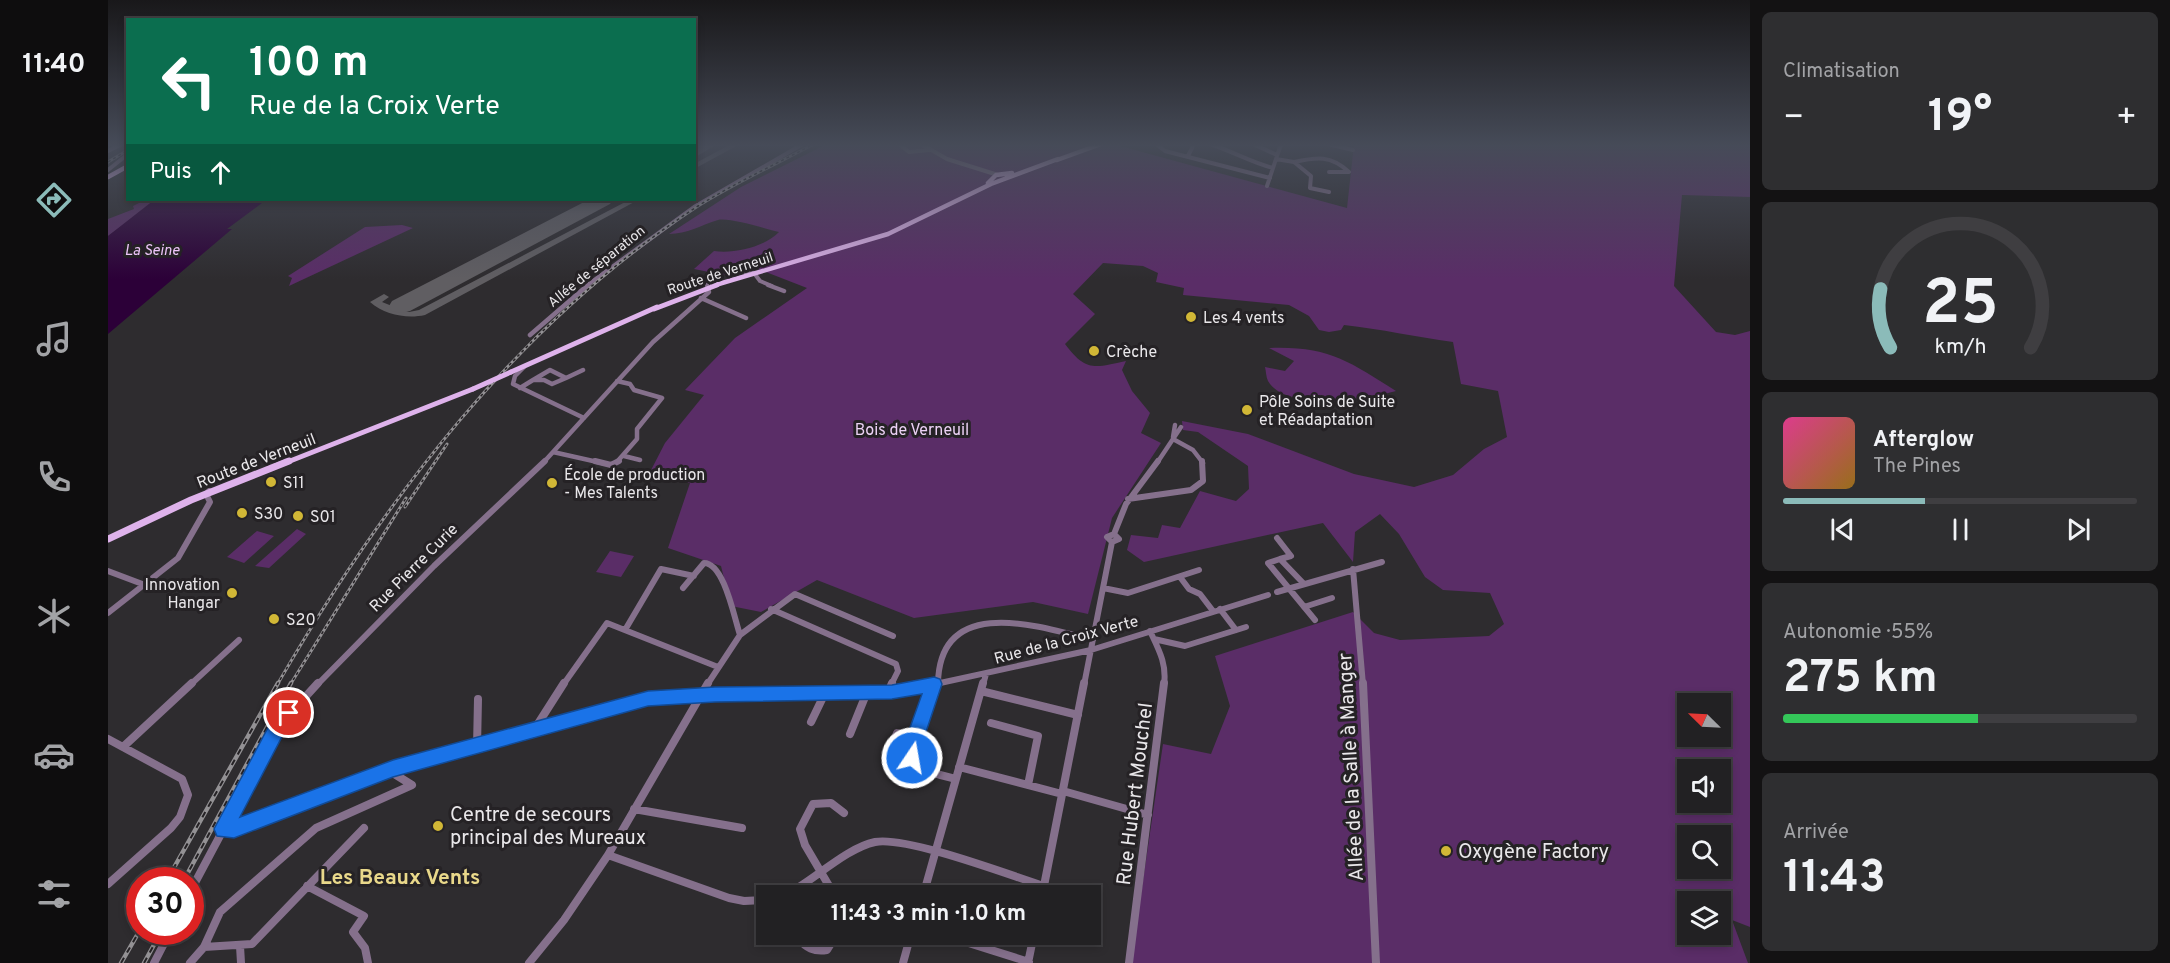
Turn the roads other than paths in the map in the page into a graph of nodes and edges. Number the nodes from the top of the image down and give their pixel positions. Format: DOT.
graph roads {
  1 [pos="721,189"];
  2 [pos="976,189"];
  3 [pos="985,189"];
  4 [pos="1314,189"];
  5 [pos="1329,192"];
  6 [pos="948,205"];
  7 [pos="794,262"];
  8 [pos="745,273"];
  9 [pos="754,273"];
  10 [pos="706,287"];
  11 [pos="784,291"];
  12 [pos="692,293"];
  13 [pos="702,297"];
  14 [pos="654,309"];
  15 [pos="746,318"];
  16 [pos="530,335"];
  17 [pos="524,367"];
  18 [pos="583,370"];
  19 [pos="566,378"];
  20 [pos="533,380"];
  21 [pos="617,381"];
  22 [pos="520,388"];
  23 [pos="416,412"];
  24 [pos="584,418"];
  25 [pos="1178,426"];
  26 [pos="1173,439"];
  27 [pos="553,452"];
  28 [pos="624,456"];
  29 [pos="640,460"];
  30 [pos="215,487"];
  31 [pos="206,494"];
  32 [pos="1128,499"];
  33 [pos="108,537"];
  34 [pos="1276,538"];
  35 [pos="1280,559"];
  36 [pos="1382,562"];
  37 [pos="1353,569"];
  38 [pos="1199,570"];
  39 [pos="108,571"];
  40 [pos="694,576"];
  41 [pos="1180,577"];
  42 [pos="1304,584"];
  43 [pos="145,585"];
  44 [pos="683,588"];
  45 [pos="1103,588"];
  46 [pos="1289,588"];
  47 [pos="1277,592"];
  48 [pos="795,594"];
  49 [pos="1268,595"];
  50 [pos="1332,598"];
  51 [pos="1304,607"];
  52 [pos="771,609"];
  53 [pos="1216,610"];
  54 [pos="108,613"];
  55 [pos="1315,620"];
  56 [pos="1246,627"];
  57 [pos="625,630"];
  58 [pos="1236,630"];
  59 [pos="1150,632"];
  60 [pos="740,635"];
  61 [pos="893,636"];
  62 [pos="1154,639"];
  63 [pos="239,640"];
  64 [pos="1093,640"];
  65 [pos="1091,650"];
  66 [pos="718,667"];
  67 [pos="986,674"];
  68 [pos="936,684"];
  69 [pos="981,691"];
  70 [pos="867,692"];
  71 [pos="888,692"];
  72 [pos="825,693"];
  73 [pos="700,695"];
  74 [pos="478,699"];
  75 [pos="1078,716"];
  76 [pos="811,722"];
  77 [pos="991,723"];
  78 [pos="534,730"];
  79 [pos="850,734"];
  80 [pos="915,738"];
  81 [pos="108,739"];
  82 [pos="123,747"];
  83 [pos="477,747"];
  84 [pos="959,767"];
  85 [pos="921,769"];
  86 [pos="387,770"];
  87 [pos="956,779"];
  88 [pos="1028,785"];
  89 [pos="1063,793"];
  90 [pos="634,809"];
  91 [pos="844,813"];
  92 [pos="1148,815"];
  93 [pos="364,828"];
  94 [pos="742,828"];
  95 [pos="224,829"];
  96 [pos="935,853"];
  97 [pos="608,855"];
  98 [pos="203,867"];
  99 [pos="823,874"];
  100 [pos="108,884"];
  101 [pos="804,885"];
  102 [pos="829,885"];
  103 [pos="926,885"];
  104 [pos="1041,885"];
  105 [pos="1044,885"];
  106 [pos="307,886"];
  107 [pos="756,900"];
  108 [pos="163,945"];
  109 [pos="804,945"];
  110 [pos="830,945"];
  111 [pos="908,945"];
  112 [pos="974,945"];
  113 [pos="1032,945"];
  114 [pos="240,946"];
  115 [pos="204,947"];
  116 [pos="533,962"];
  117 [pos="154,963"];
  118 [pos="190,963"];
  119 [pos="241,963"];
  120 [pos="368,963"];
  121 [pos="903,963"];
  122 [pos="1029,963"];
  123 [pos="1130,963"];
  124 [pos="1376,963"];
  1 -- 16 [label="street, Allée de séparation"];
  2 -- 6 [label="main road, Route de Verneuil"];
  3 -- 6 [label="main road, Route de Verneuil"];
  4 -- 5 [label="street"];
  6 -- 7 [label="main road, Route de Verneuil"];
  7 -- 8 [label="main road, Route de Verneuil"];
  7 -- 9 [label="main road, Route de Verneuil"];
  8 -- 9 [label="street"];
  8 -- 10 [label="main road, Route de Verneuil"];
  9 -- 10 [label="main road, Route de Verneuil"];
  9 -- 11 [label="street"];
  10 -- 12 [label="main road, Route de Verneuil"];
  10 -- 13 [label="street, Rue Pierre Curie"];
  10 -- 14 [label="main road, Route de Verneuil"];
  12 -- 13 [label="street"];
  12 -- 14 [label="main road, Route de Verneuil"];
  13 -- 15 [label="street"];
  13 -- 21 [label="street, Rue Pierre Curie"];
  14 -- 17 [label="main road, Route de Verneuil"];
  17 -- 22 [label="street"];
  17 -- 23 [label="main road, Route de Verneuil, bridge"];
  18 -- 19 [label="street"];
  19 -- 20 [label="street"];
  19 -- 20 [label="street"];
  20 -- 22 [label="street"];
  21 -- 24 [label="street, Rue Pierre Curie"];
  21 -- 28 [label="street"];
  22 -- 24 [label="street"];
  23 -- 30 [label="main road, Route de Verneuil"];
  23 -- 31 [label="main road, Route de Verneuil"];
  24 -- 27 [label="street, Rue Pierre Curie"];
  25 -- 26 [label="street"];
  26 -- 32 [label="street"];
  26 -- 32 [label="street"];
  27 -- 28 [label="street"];
  27 -- 95 [label="street, Rue Pierre Curie"];
  28 -- 29 [label="street"];
  30 -- 31 [label="street"];
  30 -- 33 [label="main road, Route de Verneuil"];
  31 -- 33 [label="main road, Route de Verneuil"];
  31 -- 43 [label="street"];
  32 -- 45 [label="street"];
  34 -- 35 [label="street"];
  35 -- 42 [label="street"];
  35 -- 46 [label="street"];
  36 -- 37 [label="street"];
  37 -- 42 [label="street"];
  37 -- 124 [label="street, Allée de la Salle à Manger"];
  38 -- 41 [label="street"];
  39 -- 43 [label="street"];
  40 -- 44 [label="street"];
  40 -- 57 [label="street"];
  40 -- 60 [label="street"];
  41 -- 45 [label="street"];
  41 -- 53 [label="street"];
  42 -- 46 [label="street"];
  43 -- 54 [label="street"];
  45 -- 64 [label="street"];
  46 -- 47 [label="street"];
  46 -- 51 [label="street"];
  48 -- 52 [label="street"];
  48 -- 61 [label="street"];
  49 -- 53 [label="street, Rue de la Croix Verte"];
  50 -- 51 [label="street"];
  51 -- 55 [label="street"];
  52 -- 60 [label="street"];
  52 -- 71 [label="street"];
  53 -- 58 [label="street"];
  53 -- 59 [label="street, Rue de la Croix Verte"];
  56 -- 58 [label="street"];
  57 -- 66 [label="street"];
  57 -- 78 [label="street"];
  58 -- 62 [label="street"];
  59 -- 62 [label="street, Rue Hubert Mouchel"];
  59 -- 65 [label="street, Rue de la Croix Verte"];
  60 -- 66 [label="street"];
  62 -- 92 [label="street, Rue Hubert Mouchel"];
  63 -- 82 [label="street"];
  64 -- 65 [label="street"];
  64 -- 68 [label="street"];
  65 -- 67 [label="street, Rue de la Croix Verte"];
  65 -- 75 [label="street"];
  66 -- 73 [label="street"];
  67 -- 68 [label="street, Rue de la Croix Verte"];
  67 -- 69 [label="street"];
  68 -- 71 [label="street, Rue de la Croix Verte"];
  68 -- 80 [label="street"];
  69 -- 75 [label="street"];
  69 -- 84 [label="street"];
  70 -- 71 [label="street, Rue de la Croix Verte"];
  70 -- 72 [label="street, Rue de la Croix Verte"];
  70 -- 79 [label="street"];
  72 -- 73 [label="street, Rue de la Croix Verte"];
  72 -- 76 [label="street"];
  73 -- 78 [label="street, Rue de la Croix Verte"];
  73 -- 90 [label="street"];
  74 -- 83 [label="street"];
  75 -- 89 [label="street"];
  77 -- 88 [label="street"];
  78 -- 83 [label="street, Rue de la Croix Verte"];
  80 -- 85 [label="street"];
  80 -- 85 [label="street"];
  81 -- 82 [label="street"];
  82 -- 100 [label="street"];
  83 -- 86 [label="street, Rue de la Croix Verte"];
  84 -- 87 [label="street"];
  84 -- 88 [label="street"];
  85 -- 87 [label="street"];
  86 -- 95 [label="street, Rue de la Croix Verte"];
  86 -- 115 [label="street"];
  87 -- 96 [label="street"];
  88 -- 89 [label="street"];
  89 -- 92 [label="street"];
  89 -- 105 [label="street"];
  90 -- 94 [label="street"];
  90 -- 97 [label="street"];
  91 -- 99 [label="street"];
  92 -- 123 [label="street, Rue Hubert Mouchel"];
  93 -- 106 [label="street"];
  95 -- 98 [label="street, Rue Pierre Curie"];
  96 -- 99 [label="street"];
  96 -- 103 [label="street"];
  96 -- 104 [label="street"];
  97 -- 107 [label="street"];
  97 -- 116 [label="street"];
  99 -- 101 [label="street"];
  99 -- 102 [label="street"];
  106 -- 114 [label="street"];
  106 -- 120 [label="street"];
  108 -- 117 [label="street"];
  109 -- 110 [label="street"];
  111 -- 121 [label="street"];
  112 -- 122 [label="street"];
  113 -- 122 [label="street"];
  114 -- 115 [label="street"];
  114 -- 119 [label="street"];
  115 -- 118 [label="street"];
}
